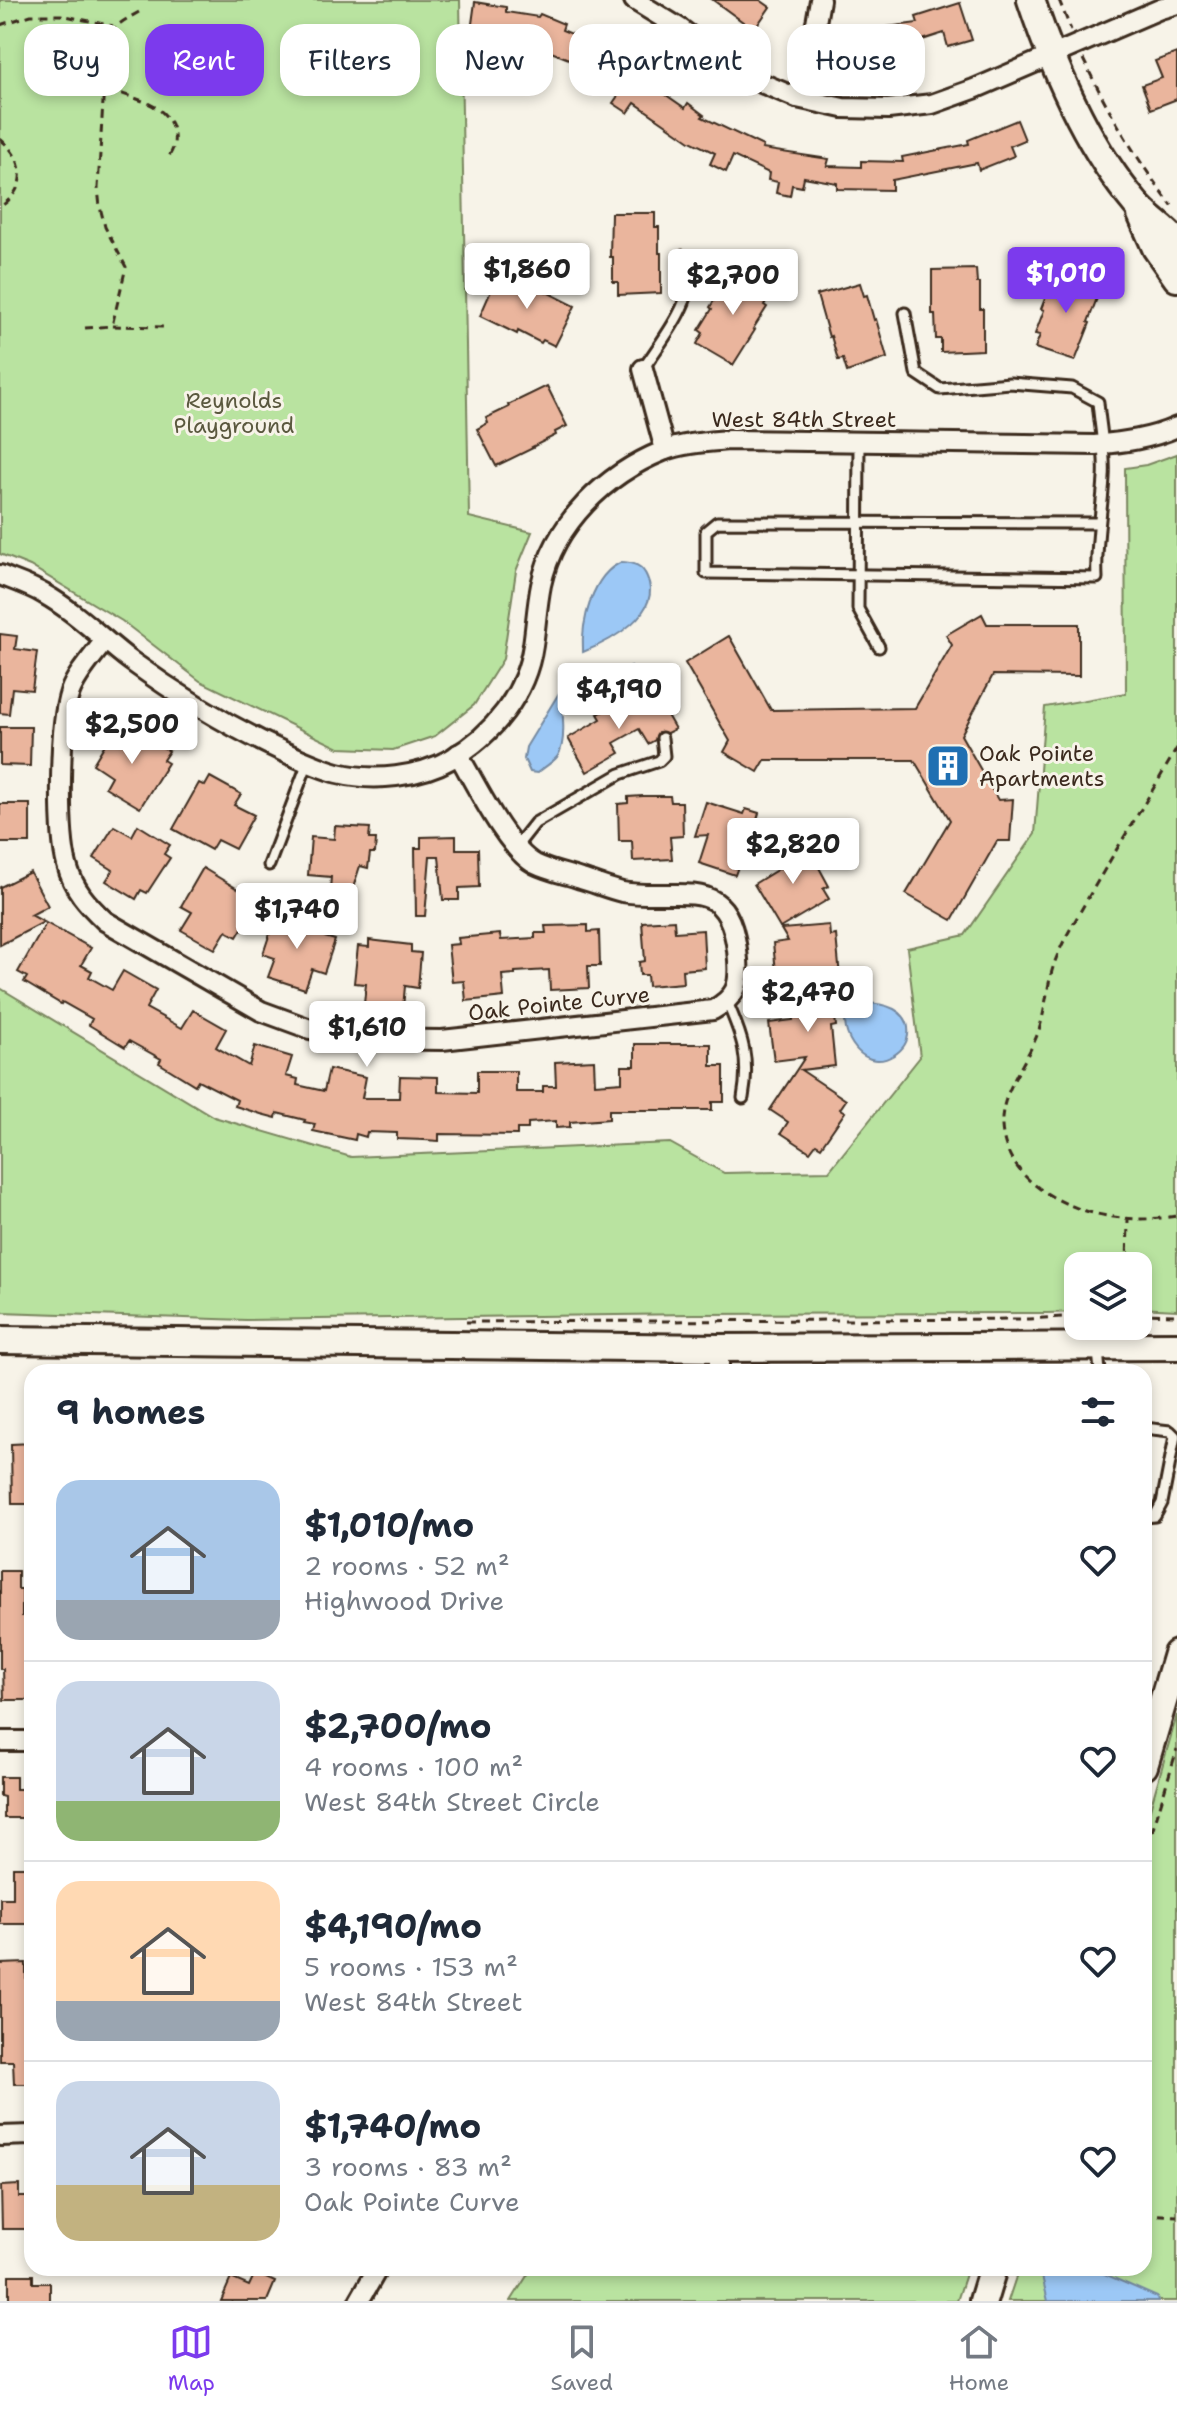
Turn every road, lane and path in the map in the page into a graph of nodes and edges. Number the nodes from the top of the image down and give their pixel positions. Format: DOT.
graph roads {
  1 [pos="634,0"];
  2 [pos="820,0"];
  3 [pos="1031,0"];
  4 [pos="1059,0"];
  5 [pos="1177,4"];
  6 [pos="139,12"];
  7 [pos="104,24"];
  8 [pos="117,24"];
  9 [pos="0,25"];
  10 [pos="1076,45"];
  11 [pos="1051,56"];
  12 [pos="129,95"];
  13 [pos="103,96"];
  14 [pos="797,98"];
  15 [pos="0,139"];
  16 [pos="167,159"];
  17 [pos="0,207"];
  18 [pos="1138,207"];
  19 [pos="1177,213"];
  20 [pos="1177,243"];
  21 [pos="682,256"];
  22 [pos="1177,278"];
  23 [pos="905,313"];
  24 [pos="112,326"];
  25 [pos="163,327"];
  26 [pos="85,328"];
  27 [pos="643,369"];
  28 [pos="1177,427"];
  29 [pos="859,442"];
  30 [pos="1102,444"];
  31 [pos="665,450"];
  32 [pos="858,523"];
  33 [pos="1099,523"];
  34 [pos="0,575"];
  35 [pos="858,575"];
  36 [pos="105,640"];
  37 [pos="879,647"];
  38 [pos="662,738"];
  39 [pos="1177,748"];
  40 [pos="458,754"];
  41 [pos="308,762"];
  42 [pos="516,847"];
  43 [pos="269,865"];
  44 [pos="727,1002"];
  45 [pos="743,1098"];
  46 [pos="1177,1216"];
  47 [pos="1128,1220"];
  48 [pos="1127,1252"];
  49 [pos="1152,1314"];
  50 [pos="1177,1315"];
  51 [pos="1064,1317"];
  52 [pos="462,1322"];
  53 [pos="0,1340"];
  54 [pos="1177,1346"];
  55 [pos="1099,1359"];
  56 [pos="719,1360"];
  57 [pos="1152,1429"];
  58 [pos="1152,1516"];
  59 [pos="1177,1654"];
  60 [pos="1152,1739"];
  61 [pos="0,1741"];
  62 [pos="24,1741"];
  63 [pos="1177,1749"];
  64 [pos="1152,1832"];
  65 [pos="24,2135"];
  66 [pos="0,2136"];
  67 [pos="1152,2214"];
  68 [pos="1177,2216"];
  69 [pos="373,2276"];
  70 [pos="991,2276"];
  71 [pos="359,2301"];
  72 [pos="983,2301"];
  1 -- 14 [label="street"];
  2 -- 14 [label="street"];
  3 -- 11 [label="street"];
  4 -- 10 [label="path"];
  5 -- 10 [label="street"];
  6 -- 8 [label="path"];
  7 -- 9 [label="path"];
  10 -- 11 [label="street"];
  10 -- 19 [label="path"];
  11 -- 14 [label="street"];
  11 -- 18 [label="street"];
  12 -- 16 [label="path"];
  13 -- 24 [label="path"];
  15 -- 17 [label="path"];
  18 -- 20 [label="street"];
  18 -- 22 [label="street"];
  21 -- 27 [label="lane"];
  23 -- 30 [label="lane"];
  24 -- 25 [label="path"];
  24 -- 26 [label="path"];
  27 -- 31 [label="street"];
  28 -- 30 [label="street, West 84th Street"];
  29 -- 30 [label="street, West 84th Street"];
  29 -- 31 [label="street, West 84th Street"];
  29 -- 32 [label="lane"];
  30 -- 33 [label="lane"];
  31 -- 40 [label="street, West 84th Street"];
  32 -- 33 [label="lane"];
  32 -- 35 [label="lane"];
  32 -- 35 [label="lane"];
  33 -- 35 [label="lane"];
  34 -- 36 [label="street, West 84th Street"];
  35 -- 37 [label="lane"];
  36 -- 41 [label="street, West 84th Street"];
  36 -- 44 [label="street, Oak Pointe Curve"];
  38 -- 42 [label="lane"];
  39 -- 47 [label="path"];
  40 -- 41 [label="street, West 84th Street"];
  40 -- 42 [label="street"];
  41 -- 43 [label="lane"];
  42 -- 44 [label="street"];
  44 -- 45 [label="lane"];
  46 -- 47 [label="path"];
  47 -- 48 [label="path"];
  49 -- 50 [label="path"];
  51 -- 52 [label="path"];
  53 -- 56 [label="street"];
  54 -- 55 [label="street"];
  55 -- 56 [label="street"];
  57 -- 58 [label="lane"];
  59 -- 60 [label="street"];
  61 -- 62 [label="street"];
  63 -- 64 [label="path"];
  65 -- 66 [label="street"];
  67 -- 68 [label="path"];
  69 -- 71 [label="street"];
  70 -- 72 [label="street"];
}
